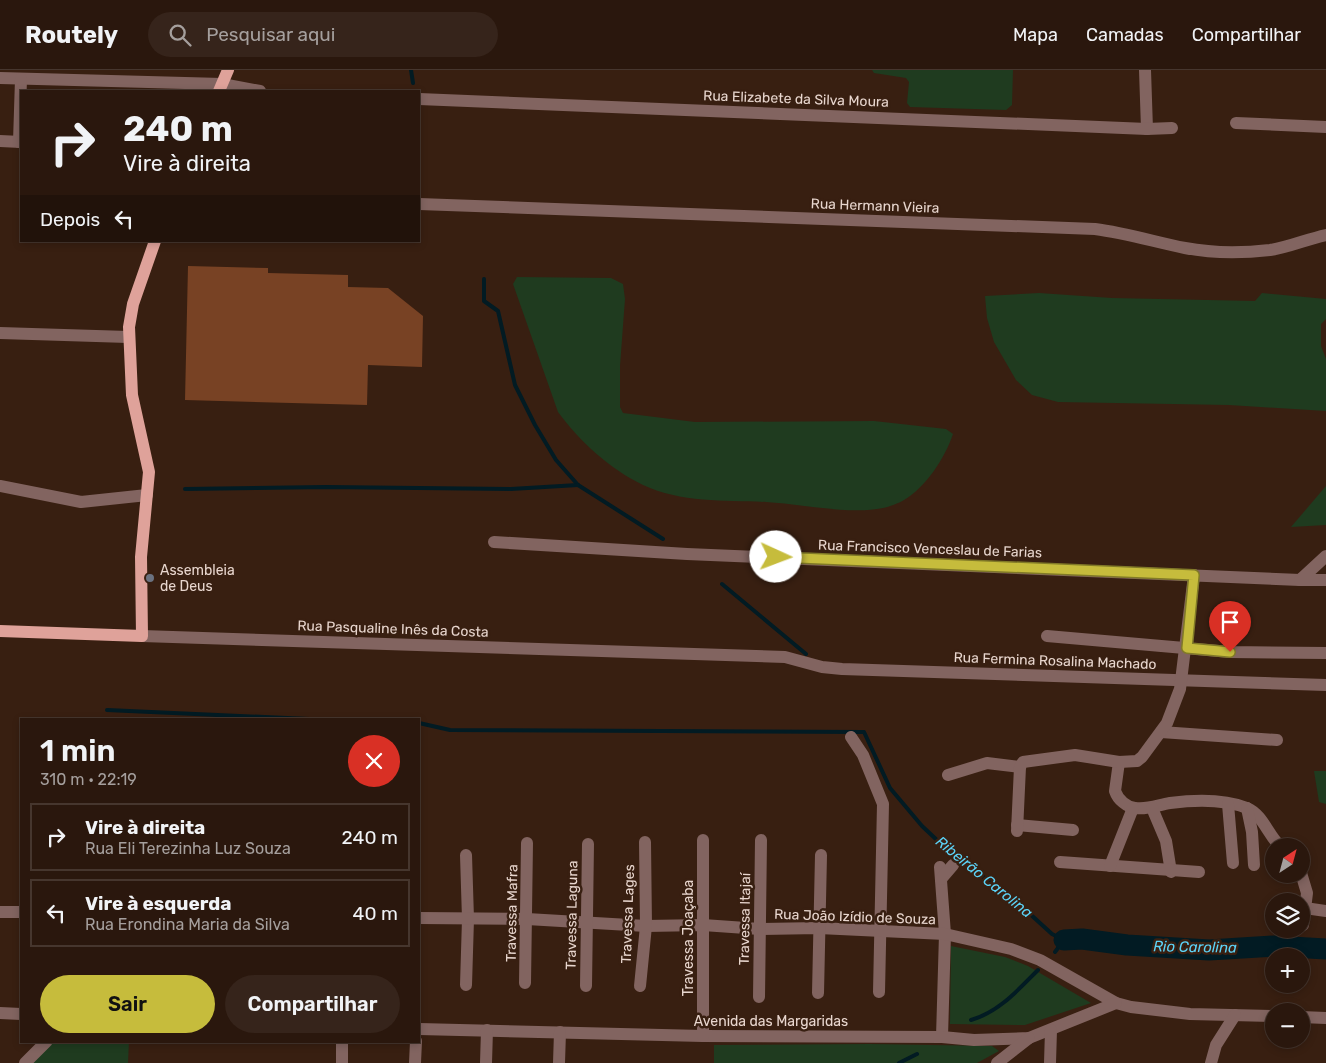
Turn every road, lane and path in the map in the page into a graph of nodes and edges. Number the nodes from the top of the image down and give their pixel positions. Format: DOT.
graph roads {
  1 [pos="228,70"];
  2 [pos="1145,70"];
  3 [pos="0,78"];
  4 [pos="21,79"];
  5 [pos="220,88"];
  6 [pos="21,90"];
  7 [pos="247,90"];
  8 [pos="420,99"];
  9 [pos="1236,123"];
  10 [pos="1326,127"];
  11 [pos="1172,128"];
  12 [pos="1147,129"];
  13 [pos="0,141"];
  14 [pos="20,142"];
  15 [pos="420,204"];
  16 [pos="1326,235"];
  17 [pos="155,242"];
  18 [pos="0,333"];
  19 [pos="128,337"];
  20 [pos="0,486"];
  21 [pos="147,495"];
  22 [pos="494,542"];
  23 [pos="1326,556"];
  24 [pos="1194,575"];
  25 [pos="1300,580"];
  26 [pos="1326,580"];
  27 [pos="0,632"];
  28 [pos="142,636"];
  29 [pos="1047,636"];
  30 [pos="1187,648"];
  31 [pos="1326,653"];
  32 [pos="785,657"];
  33 [pos="1182,680"];
  34 [pos="1326,685"];
  35 [pos="1161,732"];
  36 [pos="851,738"];
  37 [pos="1277,740"];
  38 [pos="1119,762"];
  39 [pos="1020,767"];
  40 [pos="948,775"];
  41 [pos="1228,804"];
  42 [pos="1133,808"];
  43 [pos="1152,808"];
  44 [pos="1247,808"];
  45 [pos="1073,830"];
  46 [pos="1274,838"];
  47 [pos="703,840"];
  48 [pos="761,840"];
  49 [pos="645,842"];
  50 [pos="528,843"];
  51 [pos="588,844"];
  52 [pos="466,855"];
  53 [pos="820,855"];
  54 [pos="1060,862"];
  55 [pos="1233,863"];
  56 [pos="1254,865"];
  57 [pos="1110,866"];
  58 [pos="944,870"];
  59 [pos="1171,872"];
  60 [pos="1200,872"];
  61 [pos="1310,909"];
  62 [pos="1326,911"];
  63 [pos="0,912"];
  64 [pos="20,912"];
  65 [pos="420,918"];
  66 [pos="468,919"];
  67 [pos="527,919"];
  68 [pos="585,923"];
  69 [pos="703,925"];
  70 [pos="646,926"];
  71 [pos="819,928"];
  72 [pos="760,929"];
  73 [pos="881,931"];
  74 [pos="945,934"];
  75 [pos="525,983"];
  76 [pos="466,985"];
  77 [pos="586,986"];
  78 [pos="640,986"];
  79 [pos="879,992"];
  80 [pos="818,993"];
  81 [pos="759,997"];
  82 [pos="1116,1003"];
  83 [pos="0,1013"];
  84 [pos="20,1014"];
  85 [pos="1235,1015"];
  86 [pos="1265,1016"];
  87 [pos="1310,1017"];
  88 [pos="1326,1018"];
  89 [pos="420,1029"];
  90 [pos="487,1030"];
  91 [pos="1051,1030"];
  92 [pos="560,1032"];
  93 [pos="703,1036"];
  94 [pos="942,1037"];
  95 [pos="1029,1038"];
  96 [pos="45,1043"];
  97 [pos="342,1043"];
  98 [pos="416,1043"];
  99 [pos="25,1063"];
  100 [pos="342,1063"];
  101 [pos="415,1063"];
  102 [pos="486,1063"];
  103 [pos="559,1063"];
  104 [pos="997,1063"];
  105 [pos="1050,1063"];
  106 [pos="1211,1063"];
  1 -- 5 [label="main road"];
  2 -- 12 [label="street"];
  3 -- 4 [label="street"];
  4 -- 5 [label="street"];
  4 -- 6 [label="street"];
  5 -- 7 [label="street"];
  8 -- 12 [label="street, Rua Elizabete da Silva Moura"];
  9 -- 10 [label="street"];
  11 -- 12 [label="street, Rua Elizabete da Silva Moura"];
  13 -- 14 [label="street"];
  15 -- 16 [label="street, Rua Hermann Vieira"];
  17 -- 19 [label="main road"];
  18 -- 19 [label="street"];
  19 -- 21 [label="main road"];
  20 -- 21 [label="street"];
  21 -- 28 [label="main road"];
  22 -- 24 [label="street, Rua Francisco Venceslau de Farias"];
  23 -- 25 [label="street"];
  24 -- 25 [label="street, Rua Francisco Venceslau de Farias"];
  24 -- 30 [label="street"];
  25 -- 26 [label="street, Rua Francisco Venceslau de Farias"];
  27 -- 28 [label="main road, Rua Pasqualine Inês da Costa"];
  28 -- 32 [label="street, Rua Pasqualine Inês da Costa"];
  29 -- 30 [label="street"];
  30 -- 31 [label="street"];
  30 -- 33 [label="street"];
  32 -- 33 [label="street, Rua Fermina Rosalina Machado"];
  33 -- 34 [label="street, Rua Fermina Rosalina Machado"];
  33 -- 35 [label="street"];
  35 -- 37 [label="street"];
  35 -- 38 [label="street"];
  36 -- 73 [label="street"];
  38 -- 39 [label="street"];
  38 -- 42 [label="street"];
  39 -- 40 [label="street"];
  39 -- 45 [label="street"];
  41 -- 43 [label="street"];
  41 -- 44 [label="street"];
  41 -- 55 [label="street"];
  42 -- 43 [label="street"];
  42 -- 57 [label="street"];
  43 -- 59 [label="street"];
  44 -- 46 [label="street"];
  44 -- 56 [label="street"];
  47 -- 69 [label="street, Travessa Joaçaba"];
  48 -- 72 [label="street, Travessa Itajaí"];
  49 -- 70 [label="street, Travessa Lages"];
  50 -- 67 [label="street, Travessa Mafra"];
  51 -- 68 [label="street, Travessa Laguna"];
  52 -- 66 [label="street"];
  53 -- 71 [label="street"];
  54 -- 57 [label="street"];
  57 -- 59 [label="street"];
  58 -- 74 [label="street"];
  59 -- 60 [label="street"];
  61 -- 62 [label="street"];
  63 -- 64 [label="street"];
  65 -- 66 [label="street, Rua João Izídio de Souza"];
  66 -- 67 [label="street, Rua João Izídio de Souza"];
  66 -- 76 [label="street"];
  67 -- 68 [label="street, Rua João Izídio de Souza"];
  67 -- 75 [label="street, Travessa Mafra"];
  68 -- 70 [label="street, Rua João Izídio de Souza"];
  68 -- 77 [label="street, Travessa Laguna"];
  69 -- 70 [label="street, Rua João Izídio de Souza"];
  69 -- 72 [label="street, Rua João Izídio de Souza"];
  69 -- 93 [label="street, Travessa Joaçaba"];
  70 -- 78 [label="street, Travessa Lages"];
  71 -- 72 [label="street, Rua João Izídio de Souza"];
  71 -- 73 [label="street, Rua João Izídio de Souza"];
  71 -- 80 [label="street"];
  72 -- 81 [label="street, Travessa Itajaí"];
  73 -- 74 [label="street, Rua João Izídio de Souza"];
  73 -- 79 [label="street"];
  74 -- 82 [label="street, Rua João Izídio de Souza"];
  74 -- 94 [label="street"];
  82 -- 85 [label="street, Rua João Izídio de Souza"];
  82 -- 91 [label="street, Avenida das Margaridas"];
  83 -- 84 [label="street"];
  85 -- 86 [label="street, Rua João Izídio de Souza"];
  85 -- 106 [label="street"];
  87 -- 88 [label="street"];
  89 -- 90 [label="street, Avenida das Margaridas"];
  90 -- 92 [label="street, Avenida das Margaridas"];
  90 -- 102 [label="street"];
  91 -- 95 [label="street, Avenida das Margaridas"];
  91 -- 105 [label="street"];
  92 -- 93 [label="street, Avenida das Margaridas"];
  92 -- 103 [label="street"];
  93 -- 94 [label="street, Avenida das Margaridas"];
  94 -- 95 [label="street, Avenida das Margaridas"];
  95 -- 104 [label="street"];
  96 -- 99 [label="street"];
  97 -- 100 [label="street"];
  98 -- 101 [label="street"];
}
